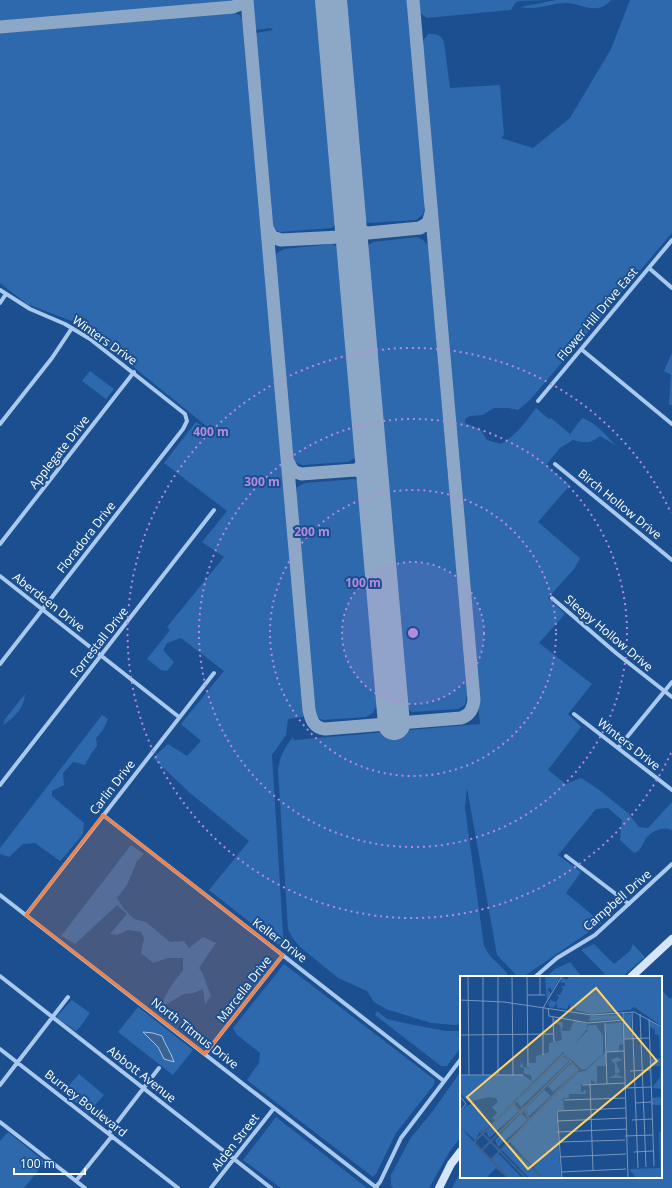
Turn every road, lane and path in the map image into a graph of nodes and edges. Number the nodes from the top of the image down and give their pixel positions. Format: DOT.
graph roads {
  1 [pos="672,240"];
  2 [pos="649,268"];
  3 [pos="672,288"];
  4 [pos="0,290"];
  5 [pos="6,294"];
  6 [pos="0,303"];
  7 [pos="72,328"];
  8 [pos="581,349"];
  9 [pos="134,372"];
  10 [pos="538,401"];
  11 [pos="187,421"];
  12 [pos="0,424"];
  13 [pos="672,424"];
  14 [pos="554,464"];
  15 [pos="214,510"];
  16 [pos="0,544"];
  17 [pos="672,560"];
  18 [pos="0,576"];
  19 [pos="552,598"];
  20 [pos="42,609"];
  21 [pos="101,655"];
  22 [pos="0,664"];
  23 [pos="214,673"];
  24 [pos="672,682"];
  25 [pos="664,691"];
  26 [pos="672,697"];
  27 [pos="574,714"];
  28 [pos="179,717"];
  29 [pos="618,748"];
  30 [pos="0,785"];
  31 [pos="672,790"];
  32 [pos="103,815"];
  33 [pos="566,856"];
  34 [pos="672,864"];
  35 [pos="0,896"];
  36 [pos="629,904"];
  37 [pos="26,915"];
  38 [pos="672,939"];
  39 [pos="283,955"];
  40 [pos="0,976"];
  41 [pos="536,976"];
  42 [pos="633,976"];
  43 [pos="68,997"];
  44 [pos="52,1017"];
  45 [pos="0,1049"];
  46 [pos="205,1054"];
  47 [pos="460,1060"];
  48 [pos="18,1063"];
  49 [pos="159,1068"];
  50 [pos="444,1081"];
  51 [pos="0,1085"];
  52 [pos="144,1089"];
  53 [pos="274,1108"];
  54 [pos="0,1122"];
  55 [pos="110,1135"];
  56 [pos="460,1152"];
  57 [pos="234,1160"];
  58 [pos="76,1181"];
  59 [pos="85,1188"];
  60 [pos="178,1188"];
  61 [pos="211,1188"];
  62 [pos="271,1188"];
  63 [pos="377,1188"];
  64 [pos="439,1188"];
  1 -- 2 [label="street, Flower Hill Drive East"];
  2 -- 3 [label="street"];
  2 -- 8 [label="street, Flower Hill Drive East"];
  4 -- 5 [label="street, Winters Drive"];
  5 -- 6 [label="street"];
  5 -- 7 [label="street, Winters Drive"];
  7 -- 9 [label="street, Winters Drive"];
  7 -- 12 [label="street"];
  8 -- 10 [label="street, Flower Hill Drive East"];
  8 -- 13 [label="street"];
  9 -- 11 [label="street, Winters Drive"];
  9 -- 16 [label="street, Applegate Drive"];
  11 -- 20 [label="street, Floradora Drive"];
  14 -- 17 [label="street, Birch Hollow Drive"];
  15 -- 21 [label="street, Forrestall Drive"];
  18 -- 20 [label="street, Aberdeen Drive"];
  19 -- 25 [label="street, Sleepy Hollow Drive"];
  20 -- 21 [label="street, Aberdeen Drive"];
  20 -- 22 [label="street, Floradora Drive"];
  21 -- 28 [label="street, Aberdeen Drive"];
  21 -- 30 [label="street, Forrestall Drive"];
  23 -- 28 [label="street, Carlin Drive"];
  24 -- 25 [label="street"];
  25 -- 26 [label="street, Sleepy Hollow Drive"];
  25 -- 29 [label="street"];
  27 -- 29 [label="street, Winters Drive"];
  28 -- 32 [label="street, Carlin Drive"];
  29 -- 31 [label="street, Winters Drive"];
  32 -- 37 [label="street, Carlin Drive"];
  32 -- 39 [label="street, Keller Drive"];
  33 -- 36 [label="street"];
  34 -- 36 [label="street, Campbell Drive"];
  35 -- 37 [label="street, North Titmus Drive"];
  36 -- 41 [label="street, Campbell Drive"];
  37 -- 46 [label="street, North Titmus Drive"];
  38 -- 42 [label="main road"];
  39 -- 46 [label="street, Marcella Drive"];
  39 -- 50 [label="street, Keller Drive"];
  40 -- 44 [label="street, Abbott Avenue"];
  43 -- 44 [label="street"];
  44 -- 48 [label="street"];
  44 -- 52 [label="street, Abbott Avenue"];
  45 -- 48 [label="street, Burney Boulevard"];
  46 -- 53 [label="street, North Titmus Drive"];
  47 -- 50 [label="street"];
  48 -- 51 [label="street"];
  48 -- 55 [label="street, Burney Boulevard"];
  49 -- 52 [label="street"];
  50 -- 63 [label="street"];
  52 -- 55 [label="street"];
  52 -- 57 [label="street, Abbott Avenue"];
  53 -- 57 [label="street, Alden Street"];
  53 -- 63 [label="street, North Titmus Drive"];
  54 -- 58 [label="street"];
  55 -- 58 [label="street"];
  55 -- 60 [label="street, Burney Boulevard"];
  56 -- 64 [label="main road"];
  57 -- 61 [label="street, Alden Street"];
  57 -- 62 [label="street, Abbott Avenue"];
  58 -- 59 [label="street"];
}
